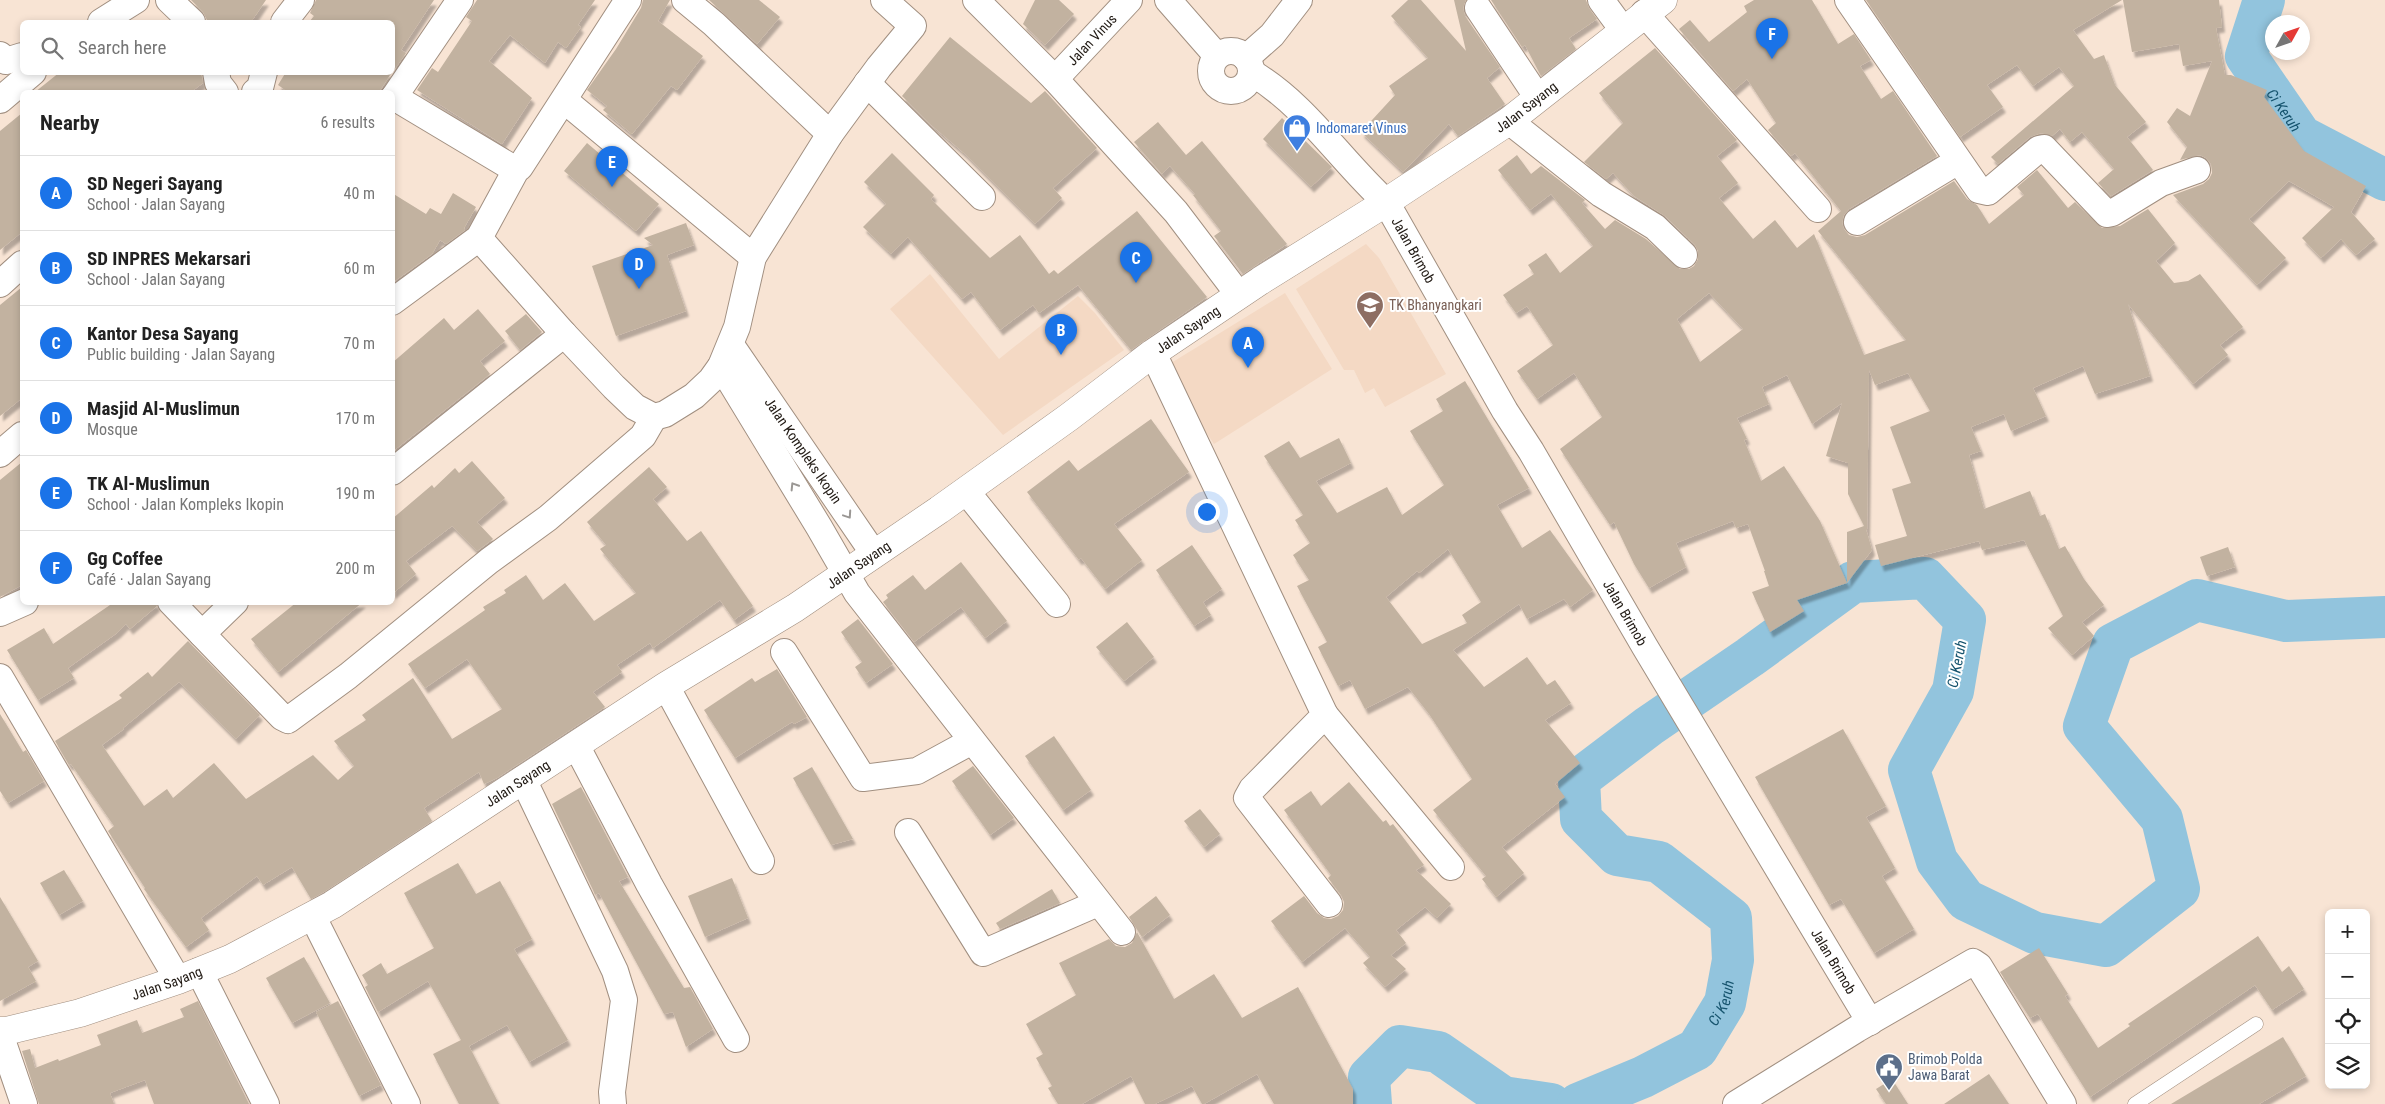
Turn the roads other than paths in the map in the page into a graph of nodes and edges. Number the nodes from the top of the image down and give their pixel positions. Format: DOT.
graph roads {
  1 [pos="112,0"];
  2 [pos="136,0"];
  3 [pos="169,0"];
  4 [pos="301,0"];
  5 [pos="460,0"];
  6 [pos="628,0"];
  7 [pos="685,0"];
  8 [pos="884,0"];
  9 [pos="976,0"];
  10 [pos="1129,0"];
  11 [pos="1168,0"];
  12 [pos="1300,0"];
  13 [pos="1601,0"];
  14 [pos="1848,0"];
  15 [pos="1654,7"];
  16 [pos="1478,8"];
  17 [pos="85,20"];
  18 [pos="104,20"];
  19 [pos="190,20"];
  20 [pos="286,20"];
  21 [pos="1623,30"];
  22 [pos="0,56"];
  23 [pos="1217,56"];
  24 [pos="20,57"];
  25 [pos="1249,66"];
  26 [pos="29,75"];
  27 [pos="1055,79"];
  28 [pos="867,83"];
  29 [pos="395,96"];
  30 [pos="1538,98"];
  31 [pos="0,100"];
  32 [pos="395,100"];
  33 [pos="564,100"];
  34 [pos="1509,121"];
  35 [pos="830,134"];
  36 [pos="1958,161"];
  37 [pos="516,170"];
  38 [pos="2197,170"];
  39 [pos="982,196"];
  40 [pos="1375,198"];
  41 [pos="1818,209"];
  42 [pos="1857,222"];
  43 [pos="479,238"];
  44 [pos="1684,255"];
  45 [pos="753,257"];
  46 [pos="20,266"];
  47 [pos="0,284"];
  48 [pos="1239,295"];
  49 [pos="395,300"];
  50 [pos="564,334"];
  51 [pos="1153,353"];
  52 [pos="726,356"];
  53 [pos="654,417"];
  54 [pos="20,438"];
  55 [pos="0,454"];
  56 [pos="395,470"];
  57 [pos="966,491"];
  58 [pos="874,554"];
  59 [pos="846,573"];
  60 [pos="1057,604"];
  61 [pos="20,605"];
  62 [pos="174,605"];
  63 [pos="232,605"];
  64 [pos="0,613"];
  65 [pos="202,634"];
  66 [pos="784,652"];
  67 [pos="0,677"];
  68 [pos="666,686"];
  69 [pos="1325,715"];
  70 [pos="972,741"];
  71 [pos="576,745"];
  72 [pos="523,778"];
  73 [pos="908,832"];
  74 [pos="761,861"];
  75 [pos="1451,867"];
  76 [pos="1098,903"];
  77 [pos="1329,904"];
  78 [pos="312,917"];
  79 [pos="1122,932"];
  80 [pos="188,976"];
  81 [pos="2256,1024"];
  82 [pos="1863,1025"];
  83 [pos="1,1030"];
  84 [pos="736,1039"];
  85 [pos="24,1104"];
  86 [pos="266,1104"];
  87 [pos="407,1104"];
  88 [pos="613,1104"];
  89 [pos="1736,1104"];
  90 [pos="2064,1104"];
  91 [pos="2135,1104"];
  1 -- 17 [label="street"];
  2 -- 18 [label="street"];
  3 -- 19 [label="street"];
  4 -- 20 [label="street"];
  5 -- 29 [label="street"];
  6 -- 33 [label="street"];
  7 -- 35 [label="street"];
  8 -- 28 [label="street"];
  9 -- 27 [label="street"];
  10 -- 27 [label="street, Jalan Vinus"];
  11 -- 23 [label="street"];
  12 -- 25 [label="street"];
  13 -- 21 [label="street"];
  14 -- 36 [label="street"];
  15 -- 21 [label="main road, Jalan Sayang"];
  15 -- 41 [label="street"];
  16 -- 30 [label="street"];
  21 -- 30 [label="main road, Jalan Sayang"];
  22 -- 24 [label="street"];
  23 -- 25 [label="street"];
  23 -- 25 [label="street"];
  25 -- 40 [label="street"];
  26 -- 31 [label="street"];
  27 -- 48 [label="street"];
  28 -- 35 [label="street"];
  28 -- 39 [label="street"];
  30 -- 34 [label="main road, Jalan Sayang"];
  32 -- 37 [label="street"];
  33 -- 37 [label="street"];
  33 -- 45 [label="street"];
  34 -- 40 [label="main road, Jalan Sayang"];
  34 -- 44 [label="street"];
  35 -- 45 [label="street"];
  36 -- 38 [label="street"];
  36 -- 42 [label="street"];
  37 -- 43 [label="street"];
  40 -- 48 [label="main road, Jalan Sayang"];
  40 -- 82 [label="street, Jalan Brimob"];
  43 -- 49 [label="street"];
  43 -- 50 [label="street"];
  45 -- 52 [label="street"];
  46 -- 47 [label="street"];
  48 -- 51 [label="main road, Jalan Sayang"];
  50 -- 53 [label="street"];
  50 -- 56 [label="street"];
  51 -- 57 [label="main road, Jalan Sayang"];
  51 -- 69 [label="street"];
  52 -- 53 [label="street"];
  52 -- 58 [label="street, Jalan Kompleks Ikopin, one-way"];
  59 -- 52 [label="street, Jalan Kompleks Ikopin, one-way"];
  53 -- 65 [label="street"];
  54 -- 55 [label="street"];
  57 -- 58 [label="main road, Jalan Sayang"];
  57 -- 60 [label="street"];
  58 -- 59 [label="main road, Jalan Sayang"];
  59 -- 68 [label="main road, Jalan Sayang"];
  59 -- 70 [label="street, Jalan Kompleks Ikopin"];
  61 -- 64 [label="street"];
  62 -- 65 [label="street"];
  63 -- 65 [label="street"];
  66 -- 70 [label="street"];
  67 -- 80 [label="street"];
  68 -- 71 [label="main road, Jalan Sayang"];
  68 -- 74 [label="street"];
  69 -- 75 [label="street"];
  69 -- 77 [label="street"];
  70 -- 76 [label="street, Jalan Kompleks Ikopin"];
  71 -- 72 [label="main road, Jalan Sayang"];
  71 -- 84 [label="street"];
  72 -- 78 [label="main road, Jalan Sayang"];
  72 -- 88 [label="street"];
  73 -- 76 [label="street"];
  76 -- 79 [label="street, Jalan Kompleks Ikopin"];
  78 -- 80 [label="main road, Jalan Sayang"];
  78 -- 87 [label="street"];
  80 -- 83 [label="main road, Jalan Sayang"];
  80 -- 86 [label="street"];
  81 -- 91 [label="lane"];
  82 -- 89 [label="street"];
  82 -- 90 [label="street"];
  83 -- 85 [label="street"];
}
